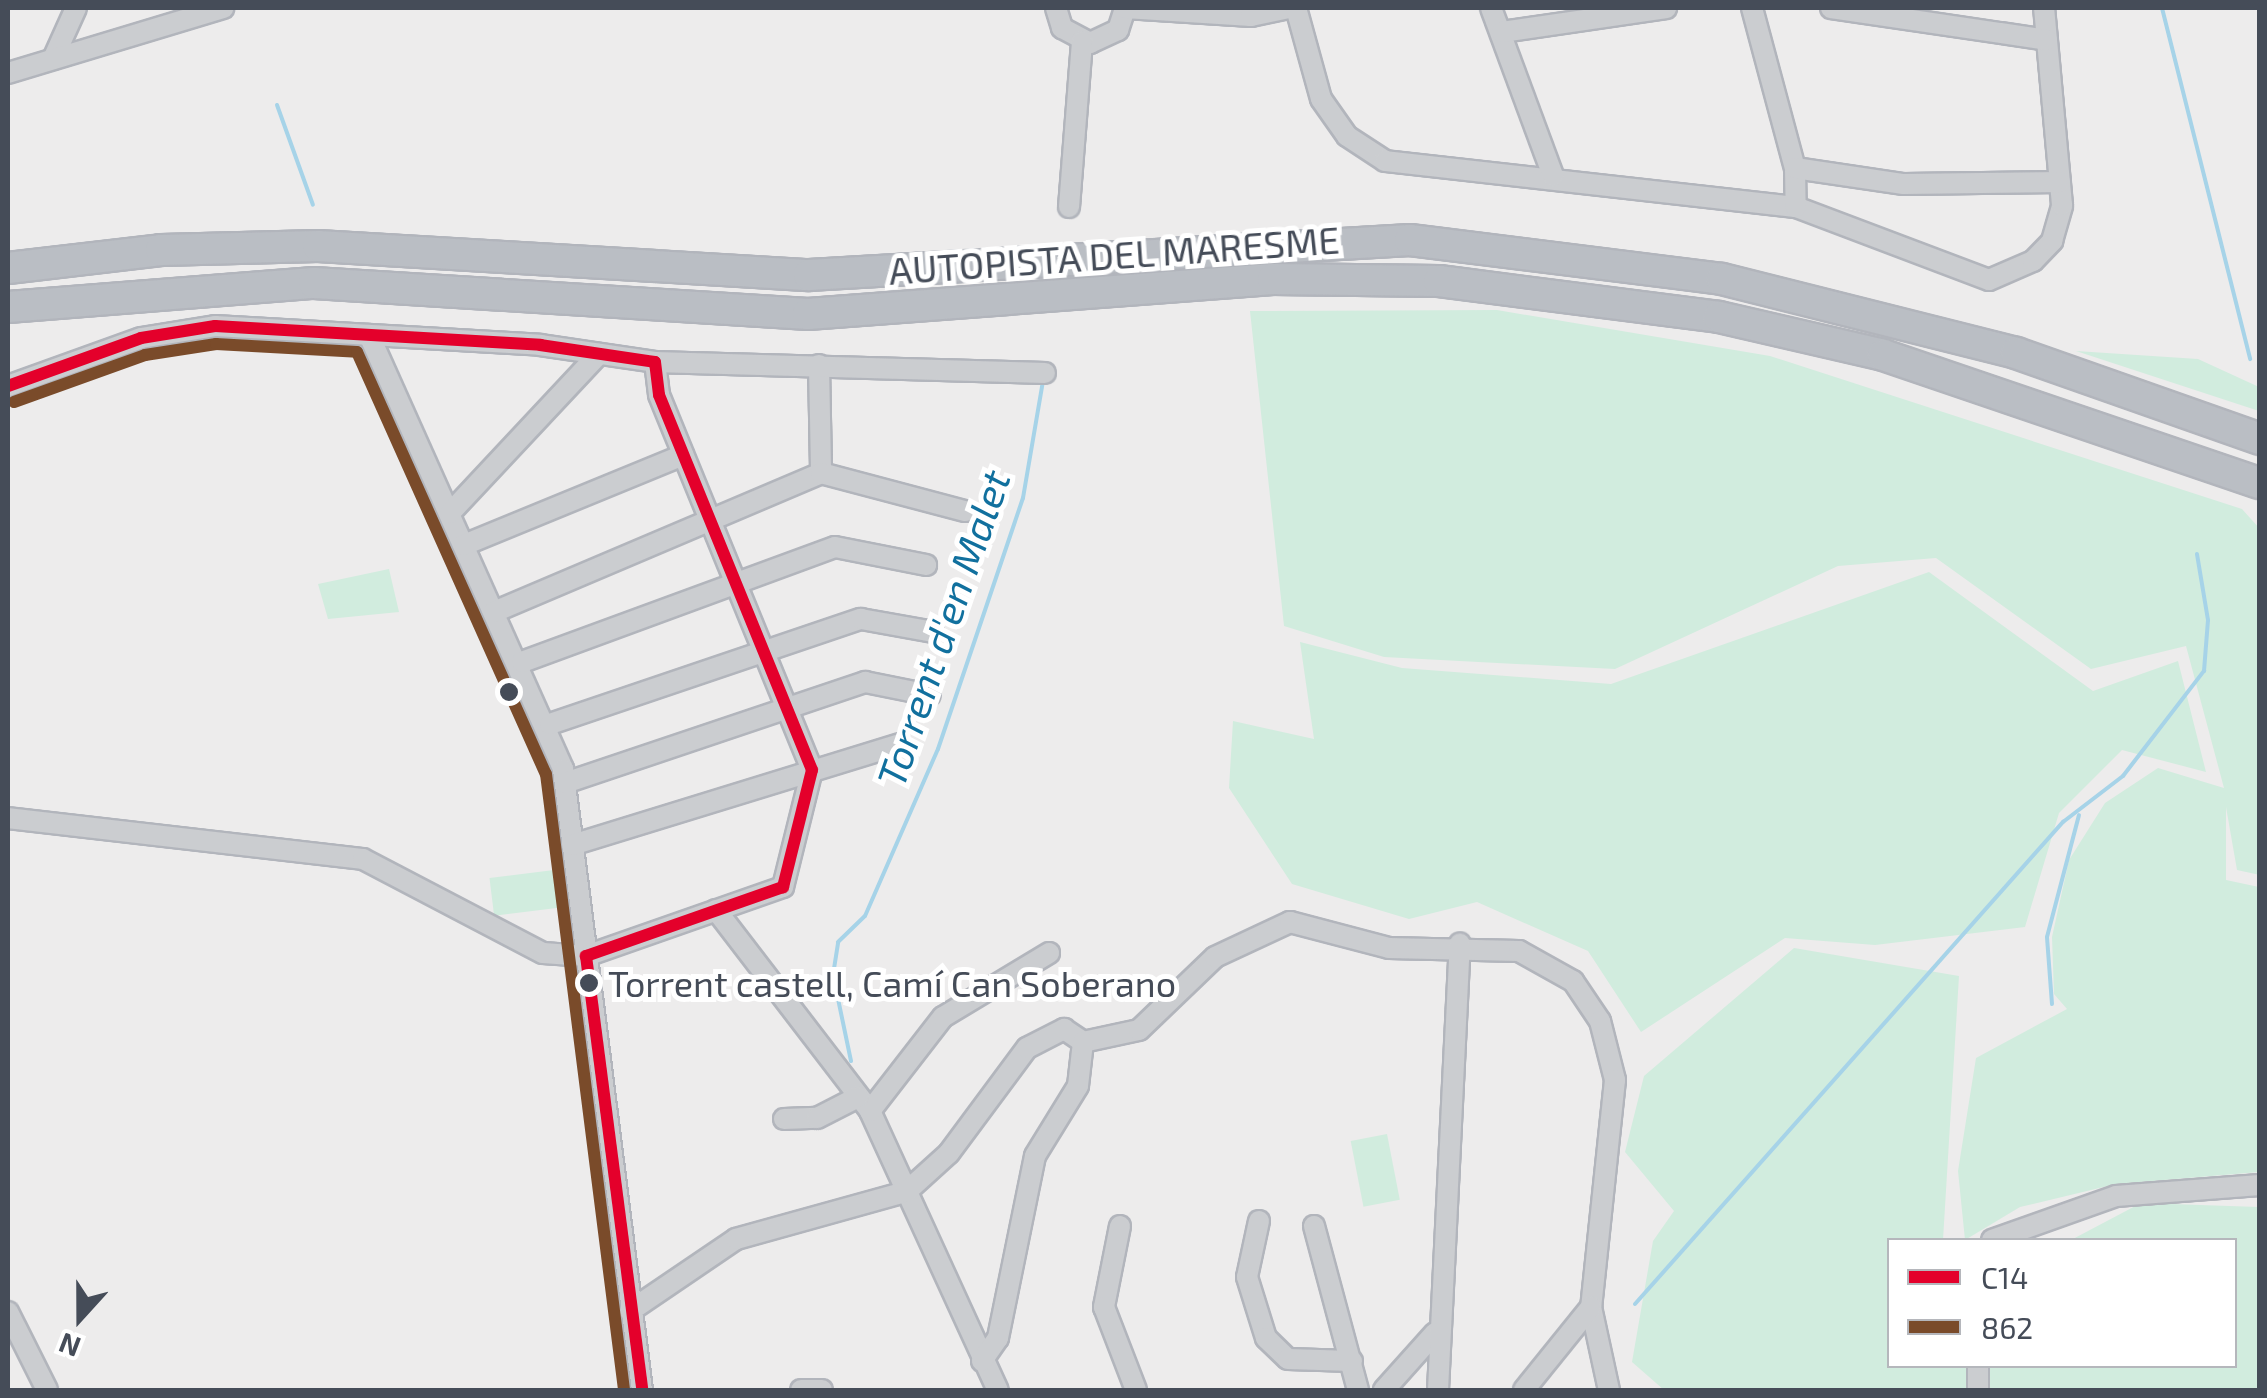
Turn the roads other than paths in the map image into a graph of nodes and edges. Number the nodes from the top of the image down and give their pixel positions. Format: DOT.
graph roads {
  1 [pos="76,8"];
  2 [pos="223,8"];
  3 [pos="1056,8"];
  4 [pos="1125,8"];
  5 [pos="1293,8"];
  6 [pos="1491,8"];
  7 [pos="1666,8"];
  8 [pos="1752,8"];
  9 [pos="1832,8"];
  10 [pos="2044,8"];
  11 [pos="1502,32"];
  12 [pos="2047,40"];
  13 [pos="1082,42"];
  14 [pos="53,59"];
  15 [pos="8,73"];
  16 [pos="1795,168"];
  17 [pos="1554,176"];
  18 [pos="2060,182"];
  19 [pos="1069,207"];
  20 [pos="1796,207"];
  21 [pos="8,268"];
  22 [pos="8,307"];
  23 [pos="369,335"];
  24 [pos="599,354"];
  25 [pos="655,362"];
  26 [pos="820,365"];
  27 [pos="1045,373"];
  28 [pos="8,386"];
  29 [pos="2260,439"];
  30 [pos="684,455"];
  31 [pos="822,473"];
  32 [pos="2260,483"];
  33 [pos="966,511"];
  34 [pos="450,513"];
  35 [pos="711,522"];
  36 [pos="464,545"];
  37 [pos="926,565"];
  38 [pos="734,578"];
  39 [pos="494,612"];
  40 [pos="934,632"];
  41 [pos="762,648"];
  42 [pos="522,662"];
  43 [pos="930,696"];
  44 [pos="786,706"];
  45 [pos="550,724"];
  46 [pos="900,744"];
  47 [pos="812,770"];
  48 [pos="564,784"];
  49 [pos="8,818"];
  50 [pos="572,845"];
  51 [pos="716,910"];
  52 [pos="1460,944"];
  53 [pos="1049,953"];
  54 [pos="586,956"];
  55 [pos="1083,1042"];
  56 [pos="864,1104"];
  57 [pos="784,1120"];
  58 [pos="2260,1186"];
  59 [pos="906,1192"];
  60 [pos="1259,1222"];
  61 [pos="1120,1226"];
  62 [pos="1314,1226"];
  63 [pos="1998,1238"];
  64 [pos="1591,1306"];
  65 [pos="630,1311"];
  66 [pos="8,1312"];
  67 [pos="1435,1332"];
  68 [pos="982,1361"];
  69 [pos="1352,1361"];
  70 [pos="46,1390"];
  71 [pos="642,1390"];
  72 [pos="800,1390"];
  73 [pos="822,1390"];
  74 [pos="998,1390"];
  75 [pos="1136,1390"];
  76 [pos="1358,1390"];
  77 [pos="1384,1390"];
  78 [pos="1438,1390"];
  79 [pos="1524,1390"];
  80 [pos="1609,1390"];
  1 -- 14 [label="street"];
  2 -- 14 [label="street"];
  3 -- 13 [label="street"];
  4 -- 5 [label="street"];
  4 -- 13 [label="street"];
  5 -- 17 [label="street"];
  6 -- 11 [label="street"];
  7 -- 11 [label="street"];
  8 -- 16 [label="street"];
  9 -- 12 [label="street"];
  10 -- 12 [label="street"];
  11 -- 17 [label="street"];
  12 -- 18 [label="street"];
  13 -- 19 [label="street"];
  14 -- 15 [label="street"];
  16 -- 18 [label="street"];
  16 -- 20 [label="street"];
  17 -- 20 [label="street"];
  18 -- 20 [label="street"];
  21 -- 29 [label="highway, AUTOPISTA DEL MARESME"];
  22 -- 32 [label="highway, AUTOPISTA DEL MARESME"];
  23 -- 24 [label="street"];
  23 -- 28 [label="street"];
  23 -- 34 [label="street"];
  24 -- 25 [label="street"];
  24 -- 34 [label="street"];
  25 -- 26 [label="street"];
  25 -- 30 [label="street"];
  26 -- 27 [label="street"];
  26 -- 31 [label="street"];
  30 -- 35 [label="street"];
  30 -- 36 [label="street"];
  31 -- 33 [label="street"];
  31 -- 35 [label="street"];
  34 -- 36 [label="street"];
  35 -- 38 [label="street"];
  35 -- 39 [label="street"];
  36 -- 39 [label="street"];
  37 -- 38 [label="street"];
  38 -- 41 [label="street"];
  38 -- 42 [label="street"];
  39 -- 42 [label="street"];
  40 -- 41 [label="street"];
  41 -- 44 [label="street"];
  41 -- 45 [label="street"];
  42 -- 45 [label="street"];
  43 -- 44 [label="street"];
  44 -- 47 [label="street"];
  44 -- 48 [label="street"];
  45 -- 48 [label="street"];
  46 -- 47 [label="street"];
  47 -- 50 [label="street"];
  47 -- 51 [label="street"];
  48 -- 50 [label="street"];
  49 -- 54 [label="street"];
  50 -- 54 [label="street"];
  51 -- 54 [label="street"];
  51 -- 56 [label="street"];
  52 -- 55 [label="street"];
  52 -- 64 [label="street"];
  52 -- 67 [label="street"];
  53 -- 56 [label="street"];
  54 -- 65 [label="street"];
  55 -- 59 [label="street"];
  55 -- 68 [label="street"];
  56 -- 57 [label="street"];
  56 -- 59 [label="street"];
  58 -- 63 [label="street"];
  59 -- 65 [label="street"];
  59 -- 68 [label="street"];
  60 -- 69 [label="street"];
  61 -- 75 [label="street"];
  62 -- 69 [label="street"];
  64 -- 79 [label="street"];
  64 -- 80 [label="street"];
  65 -- 71 [label="street"];
  66 -- 70 [label="street"];
  67 -- 77 [label="street"];
  67 -- 78 [label="street"];
  68 -- 74 [label="street"];
  69 -- 76 [label="street"];
  72 -- 73 [label="street"];
}
